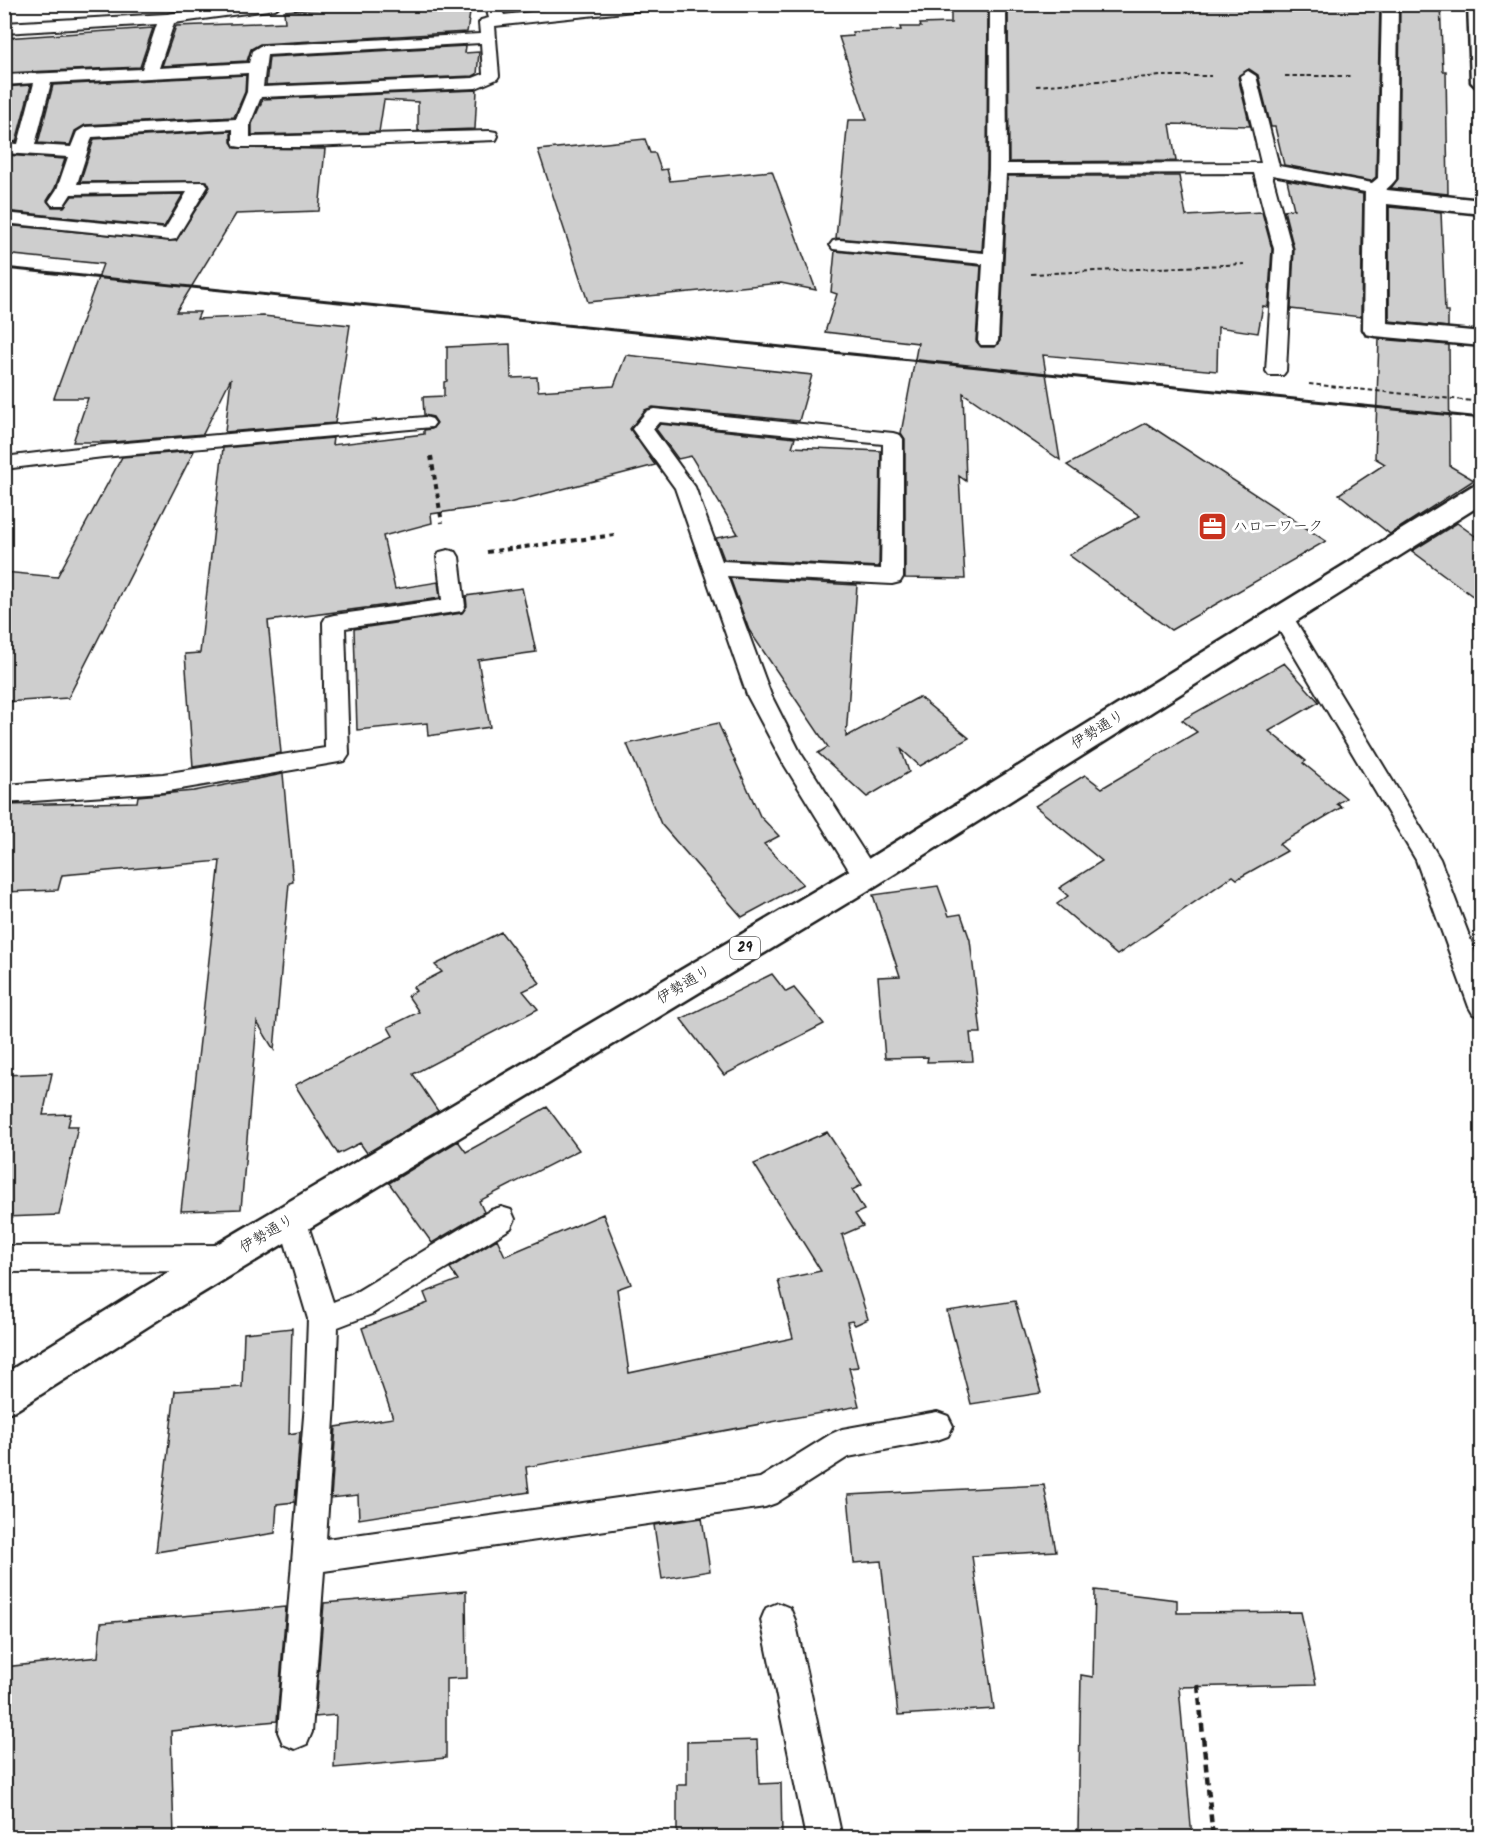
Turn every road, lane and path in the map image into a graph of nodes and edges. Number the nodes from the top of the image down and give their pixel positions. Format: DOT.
graph roads {
  1 [pos="275,4"];
  2 [pos="492,4"];
  3 [pos="652,4"];
  4 [pos="998,4"];
  5 [pos="1390,4"];
  6 [pos="1479,4"];
  7 [pos="167,19"];
  8 [pos="498,20"];
  9 [pos="4,28"];
  10 [pos="486,38"];
  11 [pos="256,68"];
  12 [pos="149,73"];
  13 [pos="1248,76"];
  14 [pos="1389,76"];
  15 [pos="44,78"];
  16 [pos="4,80"];
  17 [pos="1482,82"];
  18 [pos="998,89"];
  19 [pos="255,92"];
  20 [pos="242,124"];
  21 [pos="490,136"];
  22 [pos="4,148"];
  23 [pos="25,150"];
  24 [pos="78,153"];
  25 [pos="998,169"];
  26 [pos="1266,169"];
  27 [pos="66,189"];
  28 [pos="1376,193"];
  29 [pos="1482,207"];
  30 [pos="4,218"];
  31 [pos="46,222"];
  32 [pos="839,244"];
  33 [pos="1282,262"];
  34 [pos="992,268"];
  35 [pos="1482,339"];
  36 [pos="988,341"];
  37 [pos="1276,371"];
  38 [pos="1482,402"];
  39 [pos="425,423"];
  40 [pos="4,463"];
  41 [pos="1482,492"];
  42 [pos="615,535"];
  43 [pos="448,557"];
  44 [pos="713,568"];
  45 [pos="1281,615"];
  46 [pos="4,794"];
  47 [pos="866,876"];
  48 [pos="1482,1007"];
  49 [pos="292,1219"];
  50 [pos="501,1219"];
  51 [pos="228,1258"];
  52 [pos="4,1259"];
  53 [pos="323,1319"];
  54 [pos="4,1396"];
  55 [pos="937,1426"];
  56 [pos="308,1557"];
  57 [pos="778,1620"];
  58 [pos="1198,1685"];
  59 [pos="295,1732"];
  60 [pos="824,1838"];
  61 [pos="1213,1838"];
  1 -- 7 [label="lane"];
  2 -- 8 [label="lane"];
  3 -- 8 [label="lane"];
  4 -- 18 [label="lane"];
  5 -- 14 [label="lane"];
  6 -- 17 [label="main road"];
  7 -- 9 [label="lane"];
  7 -- 12 [label="lane"];
  8 -- 10 [label="lane"];
  10 -- 11 [label="lane"];
  10 -- 19 [label="lane"];
  11 -- 12 [label="lane"];
  11 -- 19 [label="lane"];
  12 -- 15 [label="lane"];
  13 -- 14 [label="path"];
  13 -- 18 [label="path"];
  13 -- 26 [label="lane"];
  14 -- 28 [label="lane"];
  15 -- 16 [label="lane"];
  15 -- 23 [label="lane"];
  18 -- 25 [label="lane"];
  19 -- 20 [label="lane"];
  20 -- 21 [label="lane"];
  20 -- 24 [label="lane"];
  22 -- 23 [label="lane"];
  23 -- 24 [label="lane"];
  24 -- 27 [label="lane"];
  25 -- 26 [label="lane"];
  25 -- 34 [label="lane"];
  26 -- 28 [label="lane"];
  26 -- 33 [label="lane"];
  27 -- 31 [label="lane"];
  27 -- 31 [label="lane"];
  28 -- 29 [label="main road"];
  28 -- 35 [label="main road"];
  30 -- 31 [label="lane"];
  32 -- 34 [label="lane"];
  33 -- 34 [label="path"];
  33 -- 37 [label="lane"];
  34 -- 36 [label="lane"];
  37 -- 38 [label="path"];
  39 -- 40 [label="lane"];
  39 -- 43 [label="path"];
  41 -- 45 [label="main road, 伊勢通り / 29"];
  42 -- 43 [label="path"];
  43 -- 46 [label="lane"];
  44 -- 44 [label="lane"];
  44 -- 47 [label="lane"];
  45 -- 47 [label="main road, 伊勢通り / 29"];
  45 -- 48 [label="lane"];
  47 -- 49 [label="main road, 伊勢通り / 29"];
  49 -- 51 [label="main road, 伊勢通り / 29"];
  49 -- 53 [label="lane"];
  50 -- 53 [label="lane"];
  51 -- 52 [label="lane"];
  51 -- 54 [label="main road, 伊勢通り / 29"];
  53 -- 56 [label="lane"];
  55 -- 56 [label="lane"];
  56 -- 59 [label="lane"];
  57 -- 60 [label="lane"];
  58 -- 61 [label="path"];
}
